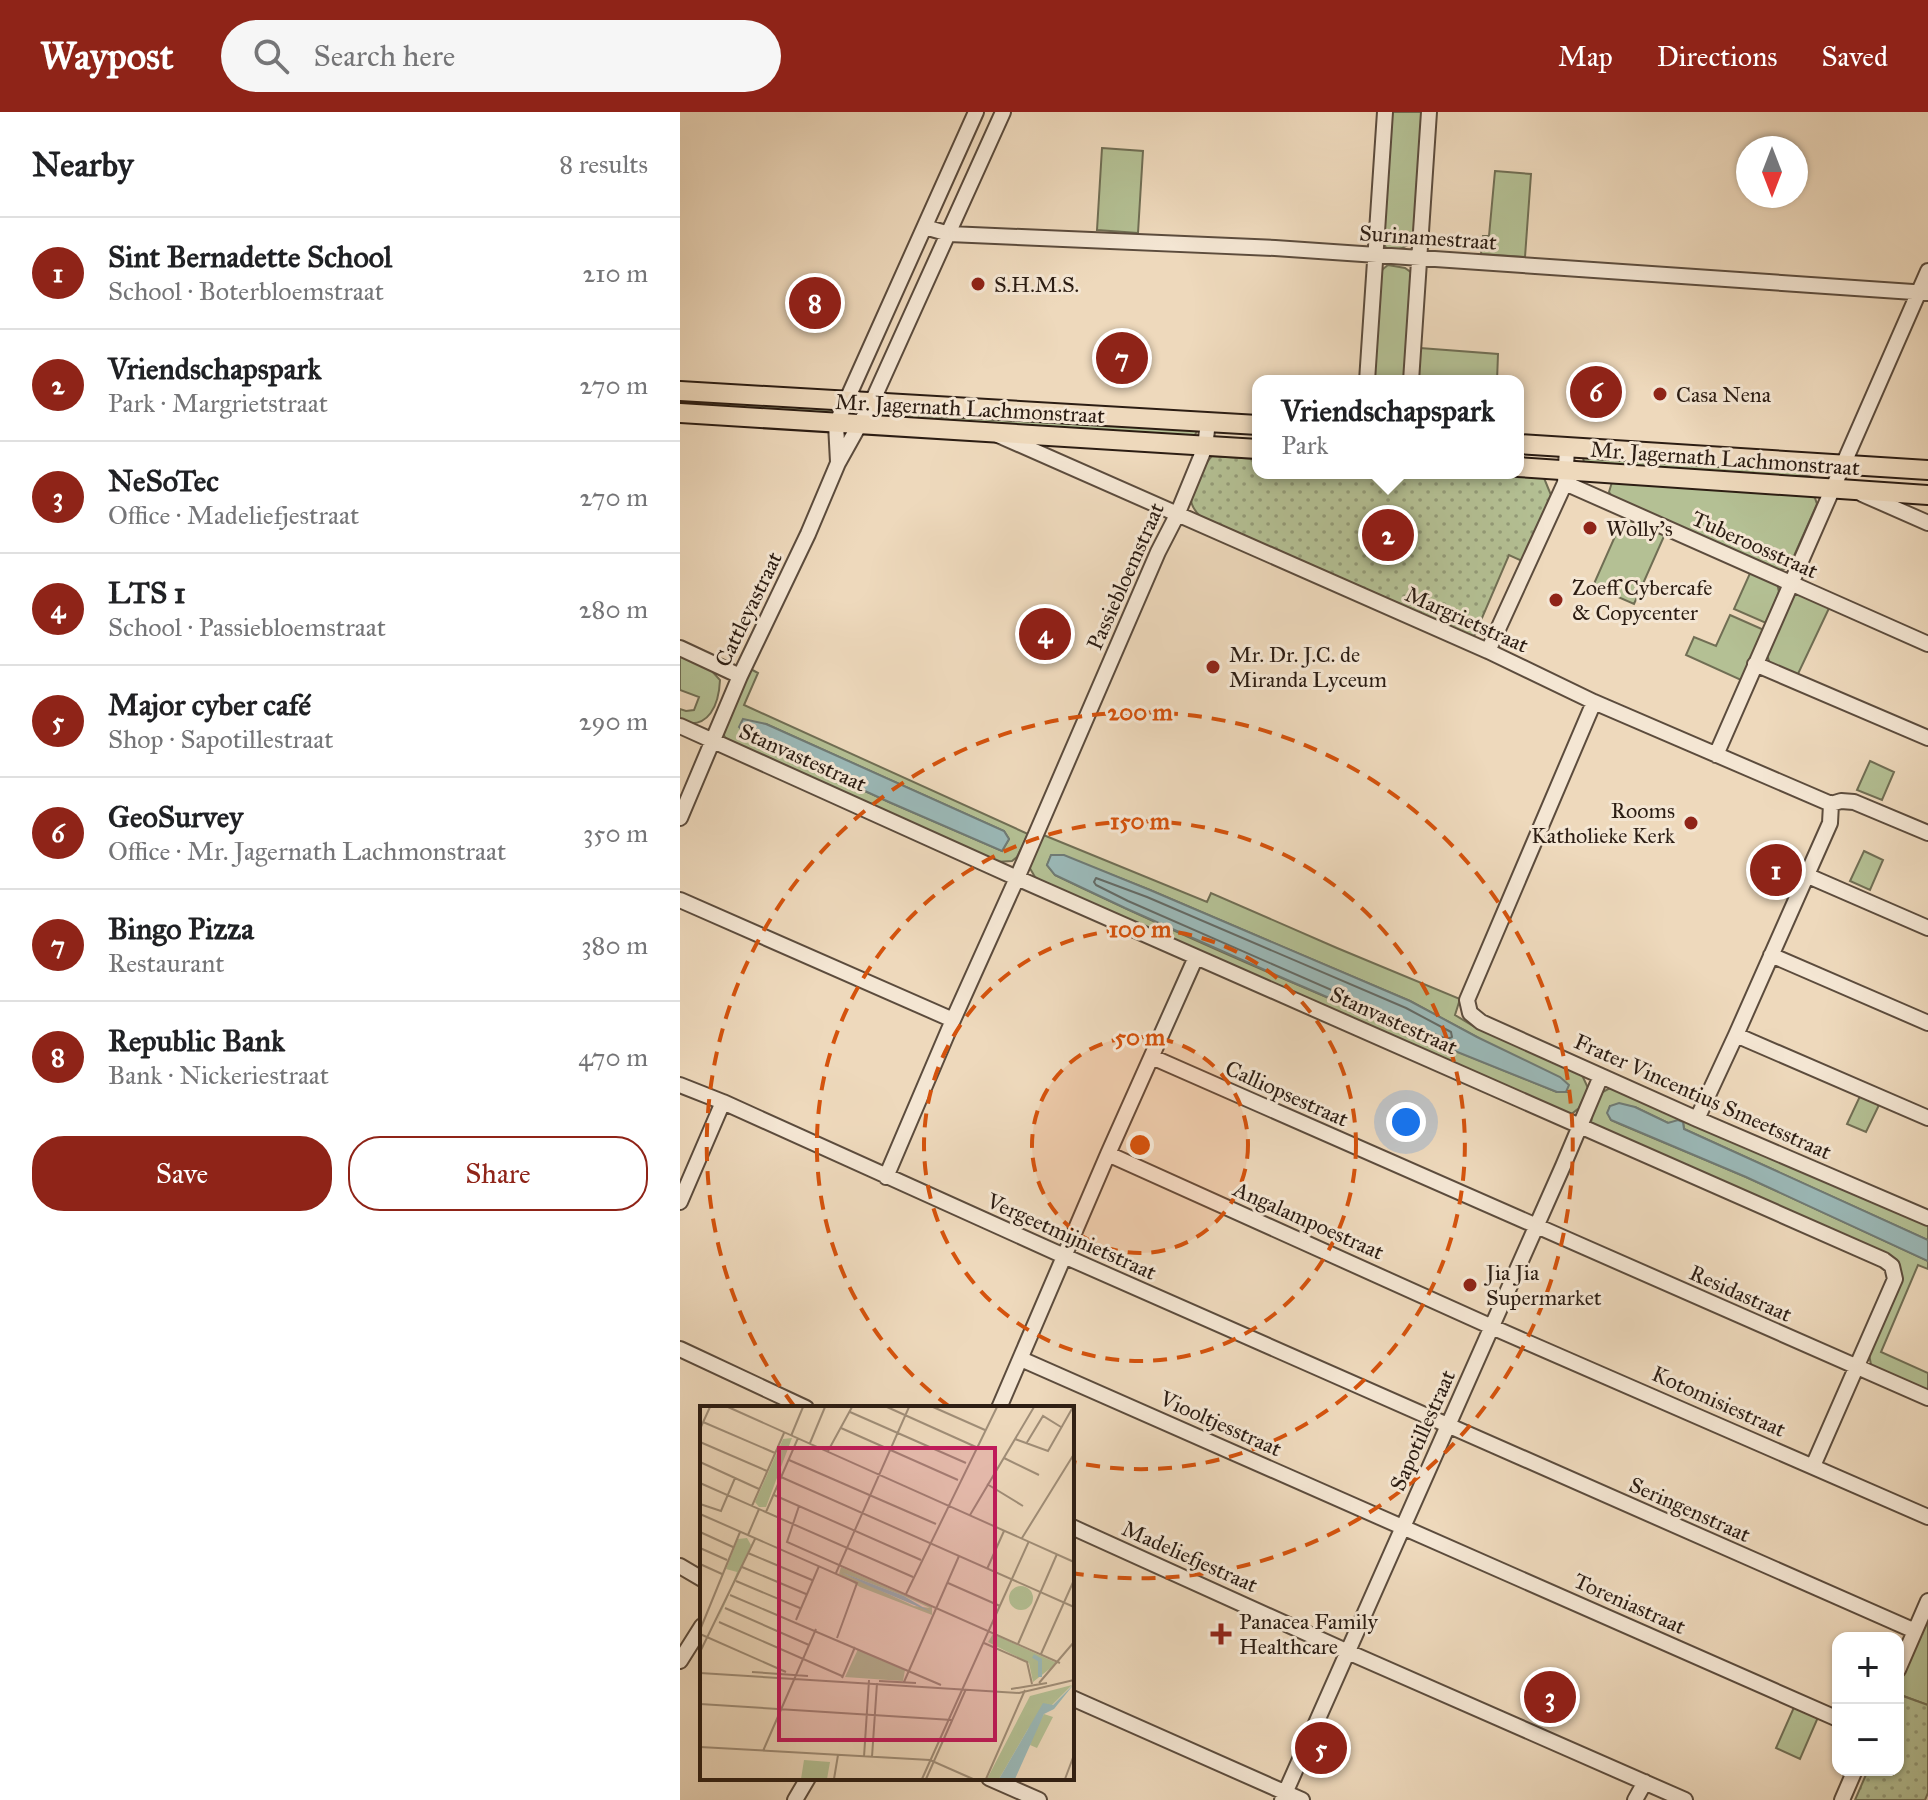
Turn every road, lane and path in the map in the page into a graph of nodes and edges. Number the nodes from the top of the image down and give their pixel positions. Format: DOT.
graph roads {
  1 [pos="976,112"];
  2 [pos="1003,112"];
  3 [pos="1385,112"];
  4 [pos="1429,112"];
  5 [pos="925,227"];
  6 [pos="949,234"];
  7 [pos="1375,256"];
  8 [pos="1419,259"];
  9 [pos="1928,271"];
  10 [pos="1923,292"];
  11 [pos="1367,375"];
  12 [pos="1411,375"];
  13 [pos="680,391"];
  14 [pos="847,401"];
  15 [pos="872,402"];
  16 [pos="680,413"];
  17 [pos="1208,422"];
  18 [pos="836,424"];
  19 [pos="1252,425"];
  20 [pos="859,426"];
  21 [pos="990,432"];
  22 [pos="1524,445"];
  23 [pos="1205,447"];
  24 [pos="1252,449"];
  25 [pos="1567,449"];
  26 [pos="838,463"];
  27 [pos="1844,464"];
  28 [pos="1524,468"];
  29 [pos="1928,470"];
  30 [pos="1565,477"];
  31 [pos="1833,488"];
  32 [pos="1854,490"];
  33 [pos="1928,495"];
  34 [pos="1177,515"];
  35 [pos="1928,523"];
  36 [pos="1790,584"];
  37 [pos="1928,644"];
  38 [pos="680,648"];
  39 [pos="1488,651"];
  40 [pos="1755,664"];
  41 [pos="740,676"];
  42 [pos="1594,702"];
  43 [pos="680,726"];
  44 [pos="1928,738"];
  45 [pos="714,741"];
  46 [pos="1716,755"];
  47 [pos="1831,804"];
  48 [pos="680,818"];
  49 [pos="1928,833"];
  50 [pos="1806,875"];
  51 [pos="1017,878"];
  52 [pos="680,900"];
  53 [pos="1928,928"];
  54 [pos="1771,955"];
  55 [pos="1196,957"];
  56 [pos="953,1020"];
  57 [pos="1928,1023"];
  58 [pos="1736,1035"];
  59 [pos="1152,1057"];
  60 [pos="1601,1076"];
  61 [pos="680,1085"];
  62 [pos="723,1102"];
  63 [pos="1928,1118"];
  64 [pos="1697,1119"];
  65 [pos="1581,1126"];
  66 [pos="1108,1154"];
  67 [pos="886,1177"];
  68 [pos="680,1202"];
  69 [pos="1928,1218"];
  70 [pos="1536,1227"];
  71 [pos="1064,1256"];
  72 [pos="1492,1327"];
  73 [pos="680,1349"];
  74 [pos="1021,1359"];
  75 [pos="1857,1368"];
  76 [pos="1928,1398"];
  77 [pos="802,1406"];
  78 [pos="1000,1406"];
  79 [pos="1447,1426"];
  80 [pos="1813,1466"];
  81 [pos="1928,1517"];
  82 [pos="1403,1527"];
  83 [pos="1074,1528"];
  84 [pos="680,1566"];
  85 [pos="700,1578"];
  86 [pos="1928,1601"];
  87 [pos="700,1629"];
  88 [pos="1915,1631"];
  89 [pos="1348,1652"];
  90 [pos="1904,1656"];
  91 [pos="680,1661"];
  92 [pos="1074,1699"];
  93 [pos="1832,1716"];
  94 [pos="1852,1776"];
  95 [pos="807,1780"];
  96 [pos="994,1780"];
  97 [pos="1645,1782"];
  98 [pos="1284,1796"];
  99 [pos="795,1800"];
  100 [pos="1039,1800"];
  101 [pos="1302,1800"];
  102 [pos="1635,1800"];
  103 [pos="1685,1800"];
  104 [pos="1842,1800"];
  1 -- 5 [label="street"];
  2 -- 6 [label="street, Cattleyastraat"];
  3 -- 7 [label="street"];
  4 -- 8 [label="street"];
  5 -- 6 [label="street, Surinamestraat"];
  5 -- 14 [label="street"];
  6 -- 7 [label="street, Surinamestraat"];
  6 -- 15 [label="street, Cattleyastraat"];
  7 -- 8 [label="street, Surinamestraat"];
  7 -- 11 [label="street"];
  8 -- 10 [label="street, Surinamestraat"];
  8 -- 12 [label="street"];
  9 -- 10 [label="street"];
  10 -- 27 [label="street"];
  13 -- 14 [label="main road, Mr. Jagernath Lachmonstraat"];
  14 -- 15 [label="main road, Mr. Jagernath Lachmonstraat"];
  14 -- 18 [label="street"];
  15 -- 17 [label="main road, Mr. Jagernath Lachmonstraat"];
  15 -- 20 [label="street, Cattleyastraat"];
  16 -- 18 [label="main road, Mr. Jagernath Lachmonstraat"];
  17 -- 19 [label="main road, Mr. Jagernath Lachmonstraat"];
  17 -- 23 [label="street, Passiebloemstraat"];
  18 -- 20 [label="main road, Mr. Jagernath Lachmonstraat"];
  18 -- 26 [label="street, Cattleyastraat"];
  20 -- 21 [label="main road, Mr. Jagernath Lachmonstraat"];
  20 -- 26 [label="street, Cattleyastraat"];
  21 -- 23 [label="main road, Mr. Jagernath Lachmonstraat"];
  21 -- 34 [label="street, Margrietstraat"];
  22 -- 25 [label="main road, Mr. Jagernath Lachmonstraat"];
  23 -- 24 [label="main road, Mr. Jagernath Lachmonstraat"];
  23 -- 34 [label="street, Passiebloemstraat"];
  25 -- 27 [label="main road, Mr. Jagernath Lachmonstraat"];
  25 -- 30 [label="street"];
  26 -- 41 [label="street, Cattleyastraat"];
  27 -- 29 [label="main road, Mr. Jagernath Lachmonstraat"];
  27 -- 31 [label="street"];
  28 -- 30 [label="main road, Mr. Jagernath Lachmonstraat"];
  30 -- 31 [label="main road, Mr. Jagernath Lachmonstraat"];
  30 -- 36 [label="street, Tuberoosstraat"];
  30 -- 39 [label="street"];
  31 -- 32 [label="main road, Mr. Jagernath Lachmonstraat"];
  31 -- 36 [label="street"];
  32 -- 33 [label="main road, Mr. Jagernath Lachmonstraat"];
  32 -- 35 [label="street"];
  34 -- 39 [label="street, Margrietstraat"];
  34 -- 51 [label="street, Passiebloemstraat"];
  36 -- 37 [label="street, Tuberoosstraat"];
  36 -- 40 [label="street"];
  38 -- 41 [label="street"];
  39 -- 42 [label="street, Margrietstraat"];
  40 -- 44 [label="street"];
  40 -- 46 [label="street"];
  41 -- 45 [label="street, Cattleyastraat"];
  42 -- 46 [label="street, Margrietstraat"];
  42 -- 60 [label="street, Frater Vincentius Smeetsstraat"];
  43 -- 45 [label="street, Stanvastestraat"];
  45 -- 48 [label="street, Cattleyastraat"];
  45 -- 51 [label="street, Stanvastestraat"];
  46 -- 47 [label="street, Margrietstraat"];
  47 -- 49 [label="street, Margrietstraat"];
  47 -- 50 [label="street"];
  50 -- 53 [label="street"];
  50 -- 54 [label="street"];
  51 -- 55 [label="street, Stanvastestraat"];
  51 -- 56 [label="street, Passiebloemstraat"];
  52 -- 56 [label="street"];
  54 -- 57 [label="street"];
  54 -- 58 [label="street"];
  55 -- 59 [label="street"];
  55 -- 65 [label="street, Stanvastestraat"];
  56 -- 67 [label="street, Passiebloemstraat"];
  58 -- 63 [label="street"];
  58 -- 64 [label="street"];
  59 -- 66 [label="street"];
  59 -- 70 [label="street, Calliopsestraat"];
  60 -- 64 [label="street, Frater Vincentius Smeetsstraat"];
  60 -- 65 [label="street, Sapotillestraat"];
  61 -- 62 [label="street, Vergeetmijnietstraat"];
  62 -- 67 [label="street, Vergeetmijnietstraat"];
  62 -- 68 [label="street"];
  64 -- 69 [label="street, Frater Vincentius Smeetsstraat"];
  65 -- 70 [label="street, Sapotillestraat"];
  65 -- 75 [label="street, Stanvastestraat"];
  66 -- 71 [label="street"];
  66 -- 72 [label="street, Angalampoestraat"];
  67 -- 71 [label="street, Vergeetmijnietstraat"];
  70 -- 72 [label="street, Sapotillestraat"];
  70 -- 75 [label="street, Residastraat"];
  71 -- 74 [label="street"];
  71 -- 79 [label="street, Vergeetmijnietstraat"];
  72 -- 79 [label="street, Sapotillestraat"];
  72 -- 80 [label="street, Kotomisiestraat"];
  73 -- 77 [label="street"];
  74 -- 78 [label="street"];
  74 -- 82 [label="street, Viooltjesstraat"];
  75 -- 76 [label="street, Residastraat"];
  75 -- 80 [label="street, Stanvastestraat"];
  79 -- 82 [label="street, Sapotillestraat"];
  79 -- 88 [label="street, Seringenstraat"];
  80 -- 81 [label="street, Kotomisiestraat"];
  82 -- 89 [label="street, Sapotillestraat"];
  82 -- 93 [label="street, Toreniastraat"];
  83 -- 89 [label="street, Madeliefjestraat"];
  84 -- 85 [label="street"];
  86 -- 88 [label="street"];
  87 -- 91 [label="street"];
  88 -- 90 [label="street"];
  89 -- 97 [label="street, Madeliefjestraat"];
  89 -- 98 [label="street, Sapotillestraat"];
  92 -- 98 [label="street"];
  94 -- 104 [label="street"];
  95 -- 99 [label="street"];
  96 -- 100 [label="street"];
  97 -- 102 [label="street"];
  97 -- 103 [label="street, Madeliefjestraat"];
  98 -- 101 [label="street"];
}
